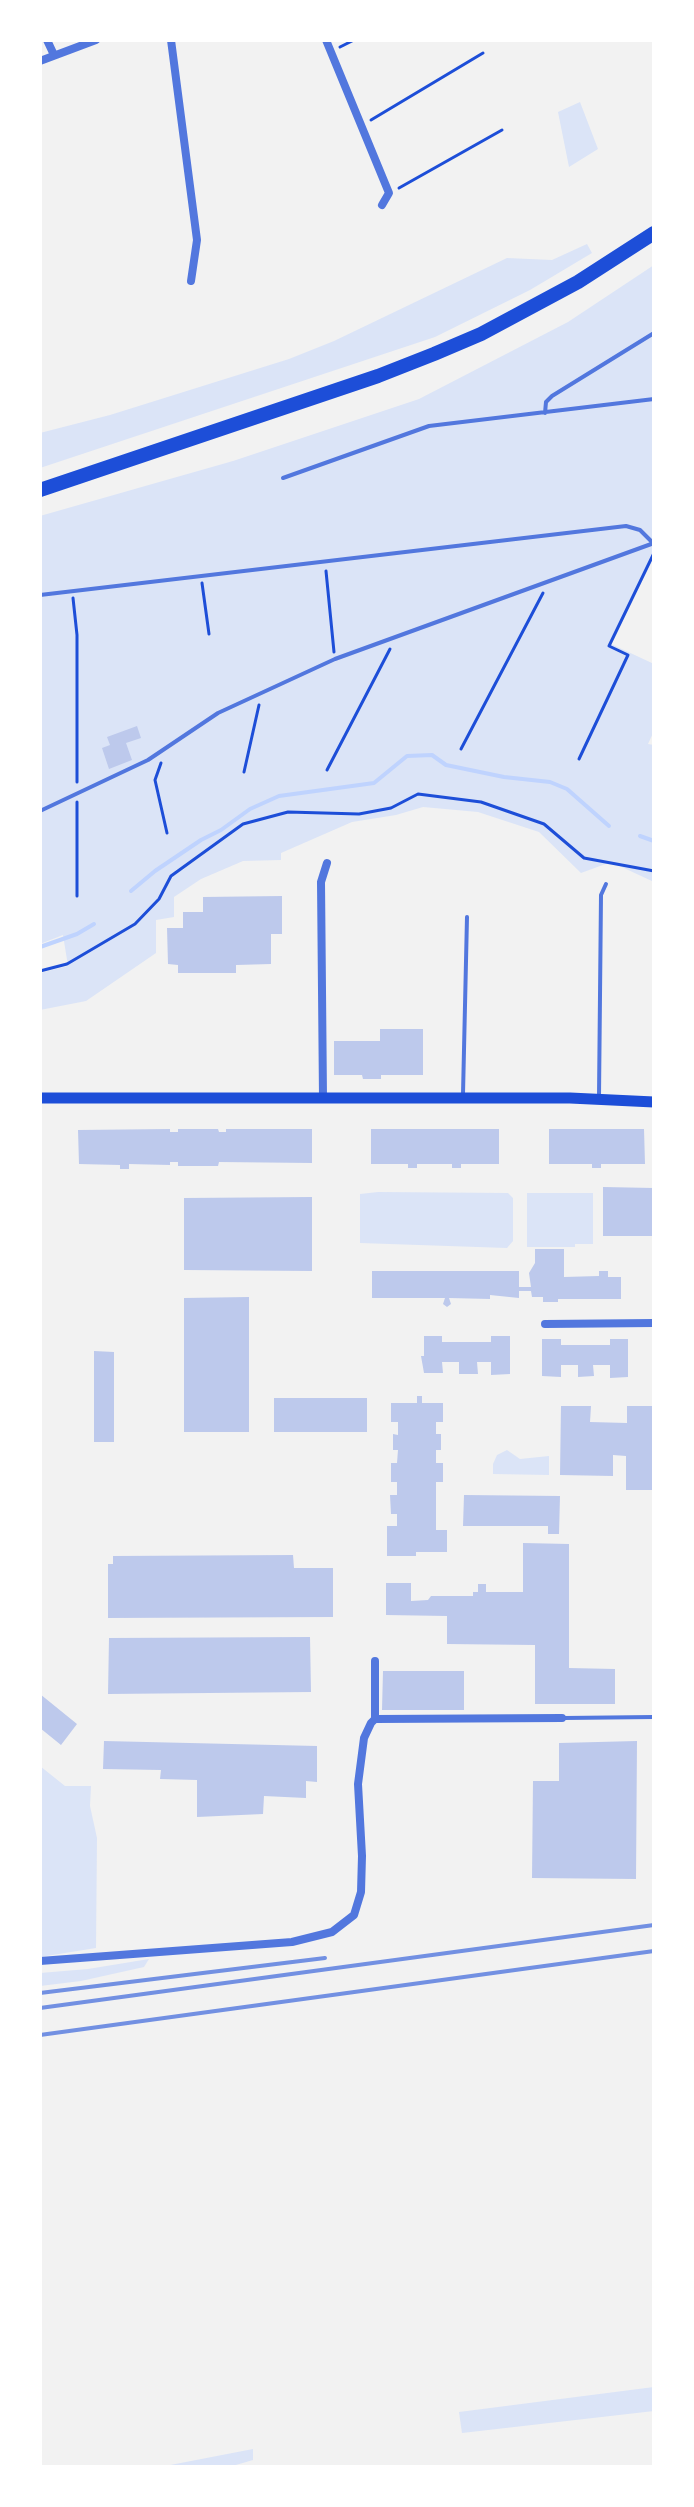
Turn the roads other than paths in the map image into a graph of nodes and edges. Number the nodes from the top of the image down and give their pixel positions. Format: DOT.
graph roads {
  1 [pos="47,40"];
  2 [pos="96,40"];
  3 [pos="171,40"];
  4 [pos="326,40"];
  5 [pos="54,55"];
  6 [pos="40,61"];
  7 [pos="382,205"];
  8 [pos="654,233"];
  9 [pos="191,281"];
  10 [pos="654,333"];
  11 [pos="654,399"];
  12 [pos="545,413"];
  13 [pos="283,478"];
  14 [pos="40,490"];
  15 [pos="654,543"];
  16 [pos="40,595"];
  17 [pos="40,811"];
  18 [pos="327,863"];
  19 [pos="606,884"];
  20 [pos="467,917"];
  21 [pos="40,1098"];
  22 [pos="323,1098"];
  23 [pos="463,1098"];
  24 [pos="599,1098"];
  25 [pos="654,1102"];
  26 [pos="654,1323"];
  27 [pos="545,1324"];
  28 [pos="375,1661"];
  29 [pos="654,1717"];
  30 [pos="562,1718"];
  31 [pos="373,1721"];
  32 [pos="40,1961"];
  1 -- 5 [label="street"];
  2 -- 5 [label="street"];
  3 -- 9 [label="street"];
  4 -- 7 [label="street"];
  5 -- 6 [label="street"];
  8 -- 14 [label="highway"];
  10 -- 12 [label="lane"];
  11 -- 12 [label="lane"];
  12 -- 13 [label="lane"];
  15 -- 16 [label="lane"];
  15 -- 17 [label="lane"];
  18 -- 22 [label="street"];
  19 -- 24 [label="lane"];
  20 -- 23 [label="lane"];
  21 -- 22 [label="main road"];
  22 -- 23 [label="main road"];
  23 -- 24 [label="main road"];
  24 -- 25 [label="main road"];
  26 -- 27 [label="street"];
  28 -- 31 [label="street"];
  29 -- 30 [label="lane"];
  30 -- 31 [label="street"];
  31 -- 32 [label="street"];
}
